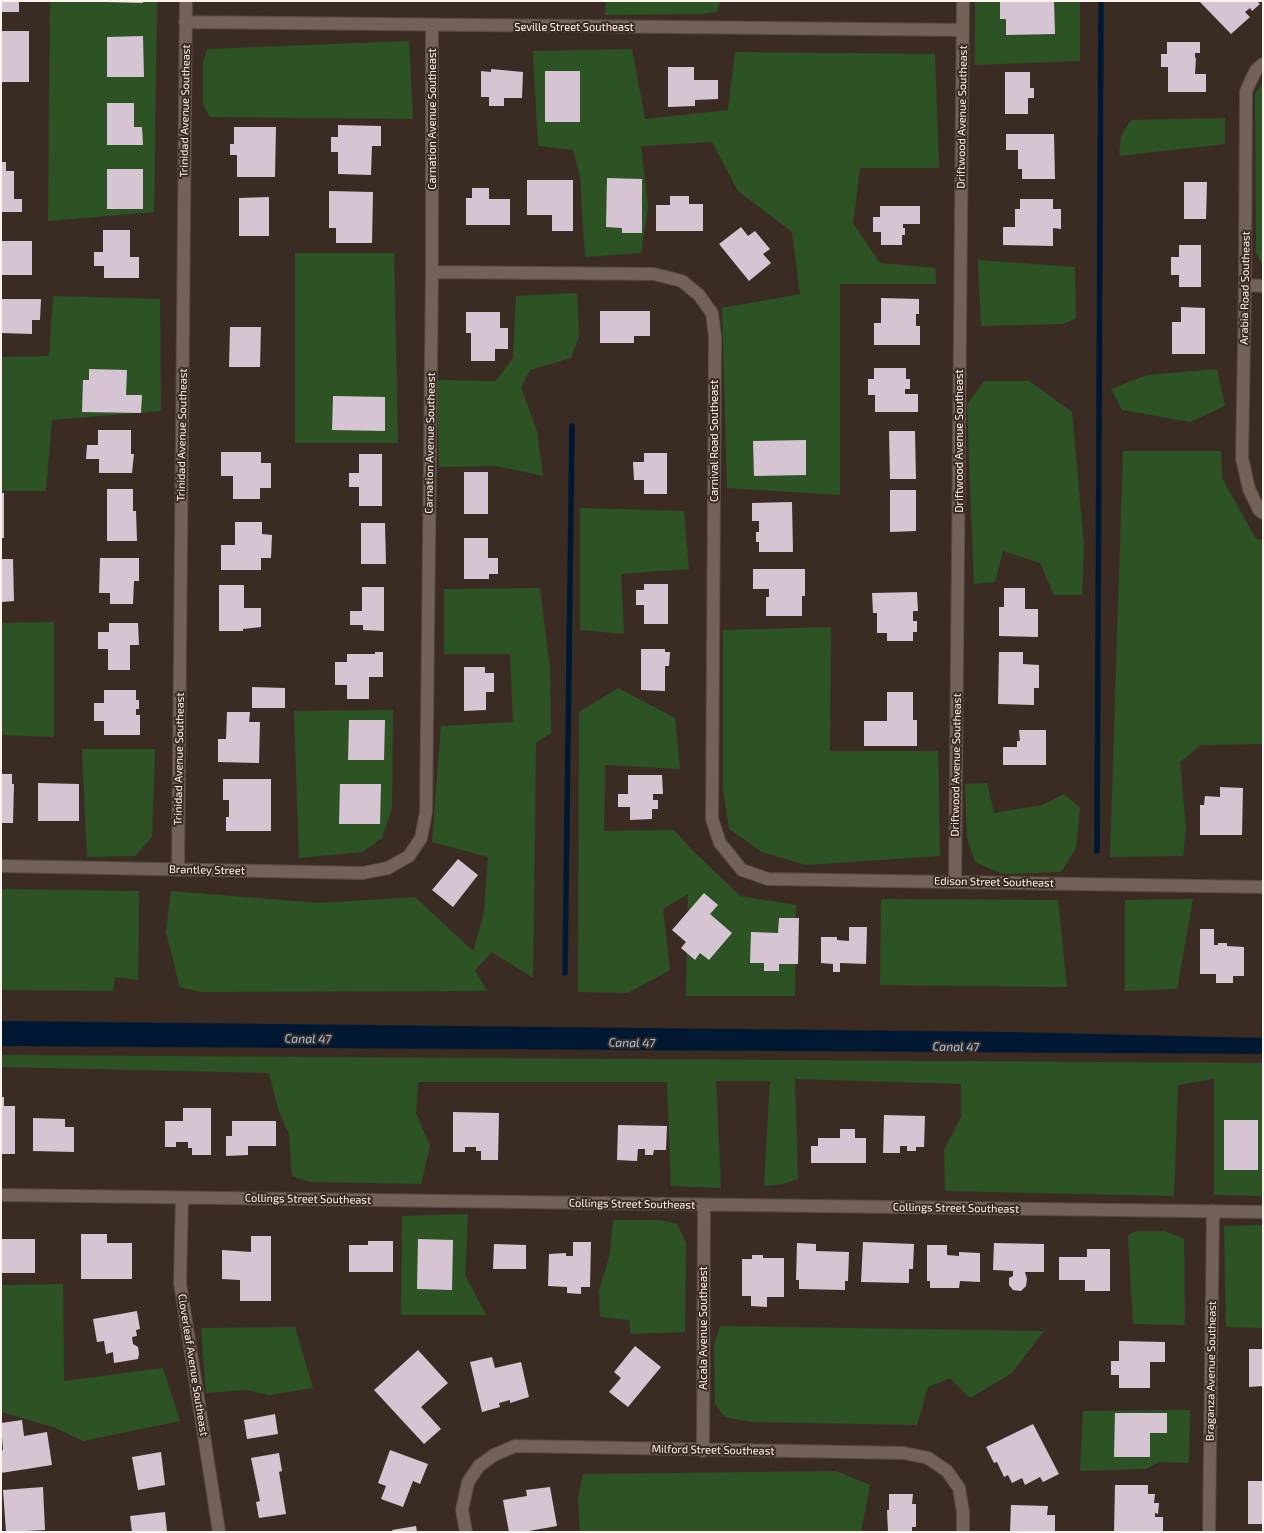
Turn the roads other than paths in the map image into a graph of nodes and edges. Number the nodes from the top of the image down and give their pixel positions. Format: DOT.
graph roads {
  1 [pos="186,1"];
  2 [pos="963,1"];
  3 [pos="185,22"];
  4 [pos="432,26"];
  5 [pos="963,30"];
  6 [pos="1263,64"];
  7 [pos="432,272"];
  8 [pos="1245,285"];
  9 [pos="1263,286"];
  10 [pos="1263,513"];
  11 [pos="410,856"];
  12 [pos="732,858"];
  13 [pos="1,866"];
  14 [pos="178,870"];
  15 [pos="955,881"];
  16 [pos="1263,887"];
  17 [pos="1,1195"];
  18 [pos="182,1198"];
  19 [pos="704,1205"];
  20 [pos="1213,1211"];
  21 [pos="1263,1212"];
  22 [pos="703,1451"];
  23 [pos="219,1532"];
  24 [pos="466,1532"];
  25 [pos="963,1532"];
  26 [pos="1209,1532"];
  1 -- 3 [label="street, Trinidad Avenue Southeast"];
  2 -- 5 [label="street, Driftwood Avenue Southeast"];
  3 -- 4 [label="street, Seville Street Southeast"];
  3 -- 14 [label="street, Trinidad Avenue Southeast"];
  4 -- 5 [label="street, Seville Street Southeast"];
  4 -- 7 [label="street, Carnation Avenue Southeast"];
  5 -- 15 [label="street, Driftwood Avenue Southeast"];
  6 -- 8 [label="street, Arabia Road Southeast"];
  7 -- 11 [label="street, Carnation Avenue Southeast"];
  7 -- 12 [label="street, Carnival Road Southeast"];
  8 -- 9 [label="street"];
  8 -- 10 [label="street, Arabia Road Southeast"];
  11 -- 14 [label="street, Brantley Street"];
  12 -- 15 [label="street, Edison Street Southeast"];
  13 -- 14 [label="street, Brantley Street"];
  15 -- 16 [label="street, Edison Street Southeast"];
  17 -- 18 [label="street, Collings Street Southeast"];
  18 -- 19 [label="street, Collings Street Southeast"];
  18 -- 23 [label="street, Cloverleaf Avenue Southeast"];
  19 -- 20 [label="street, Collings Street Southeast"];
  19 -- 22 [label="street, Alcala Avenue Southeast"];
  20 -- 21 [label="street, Collings Street Southeast"];
  20 -- 26 [label="street, Braganza Avenue Southeast"];
  22 -- 24 [label="street, Milford Street Southeast"];
  22 -- 25 [label="street, Milford Street Southeast"];
}
